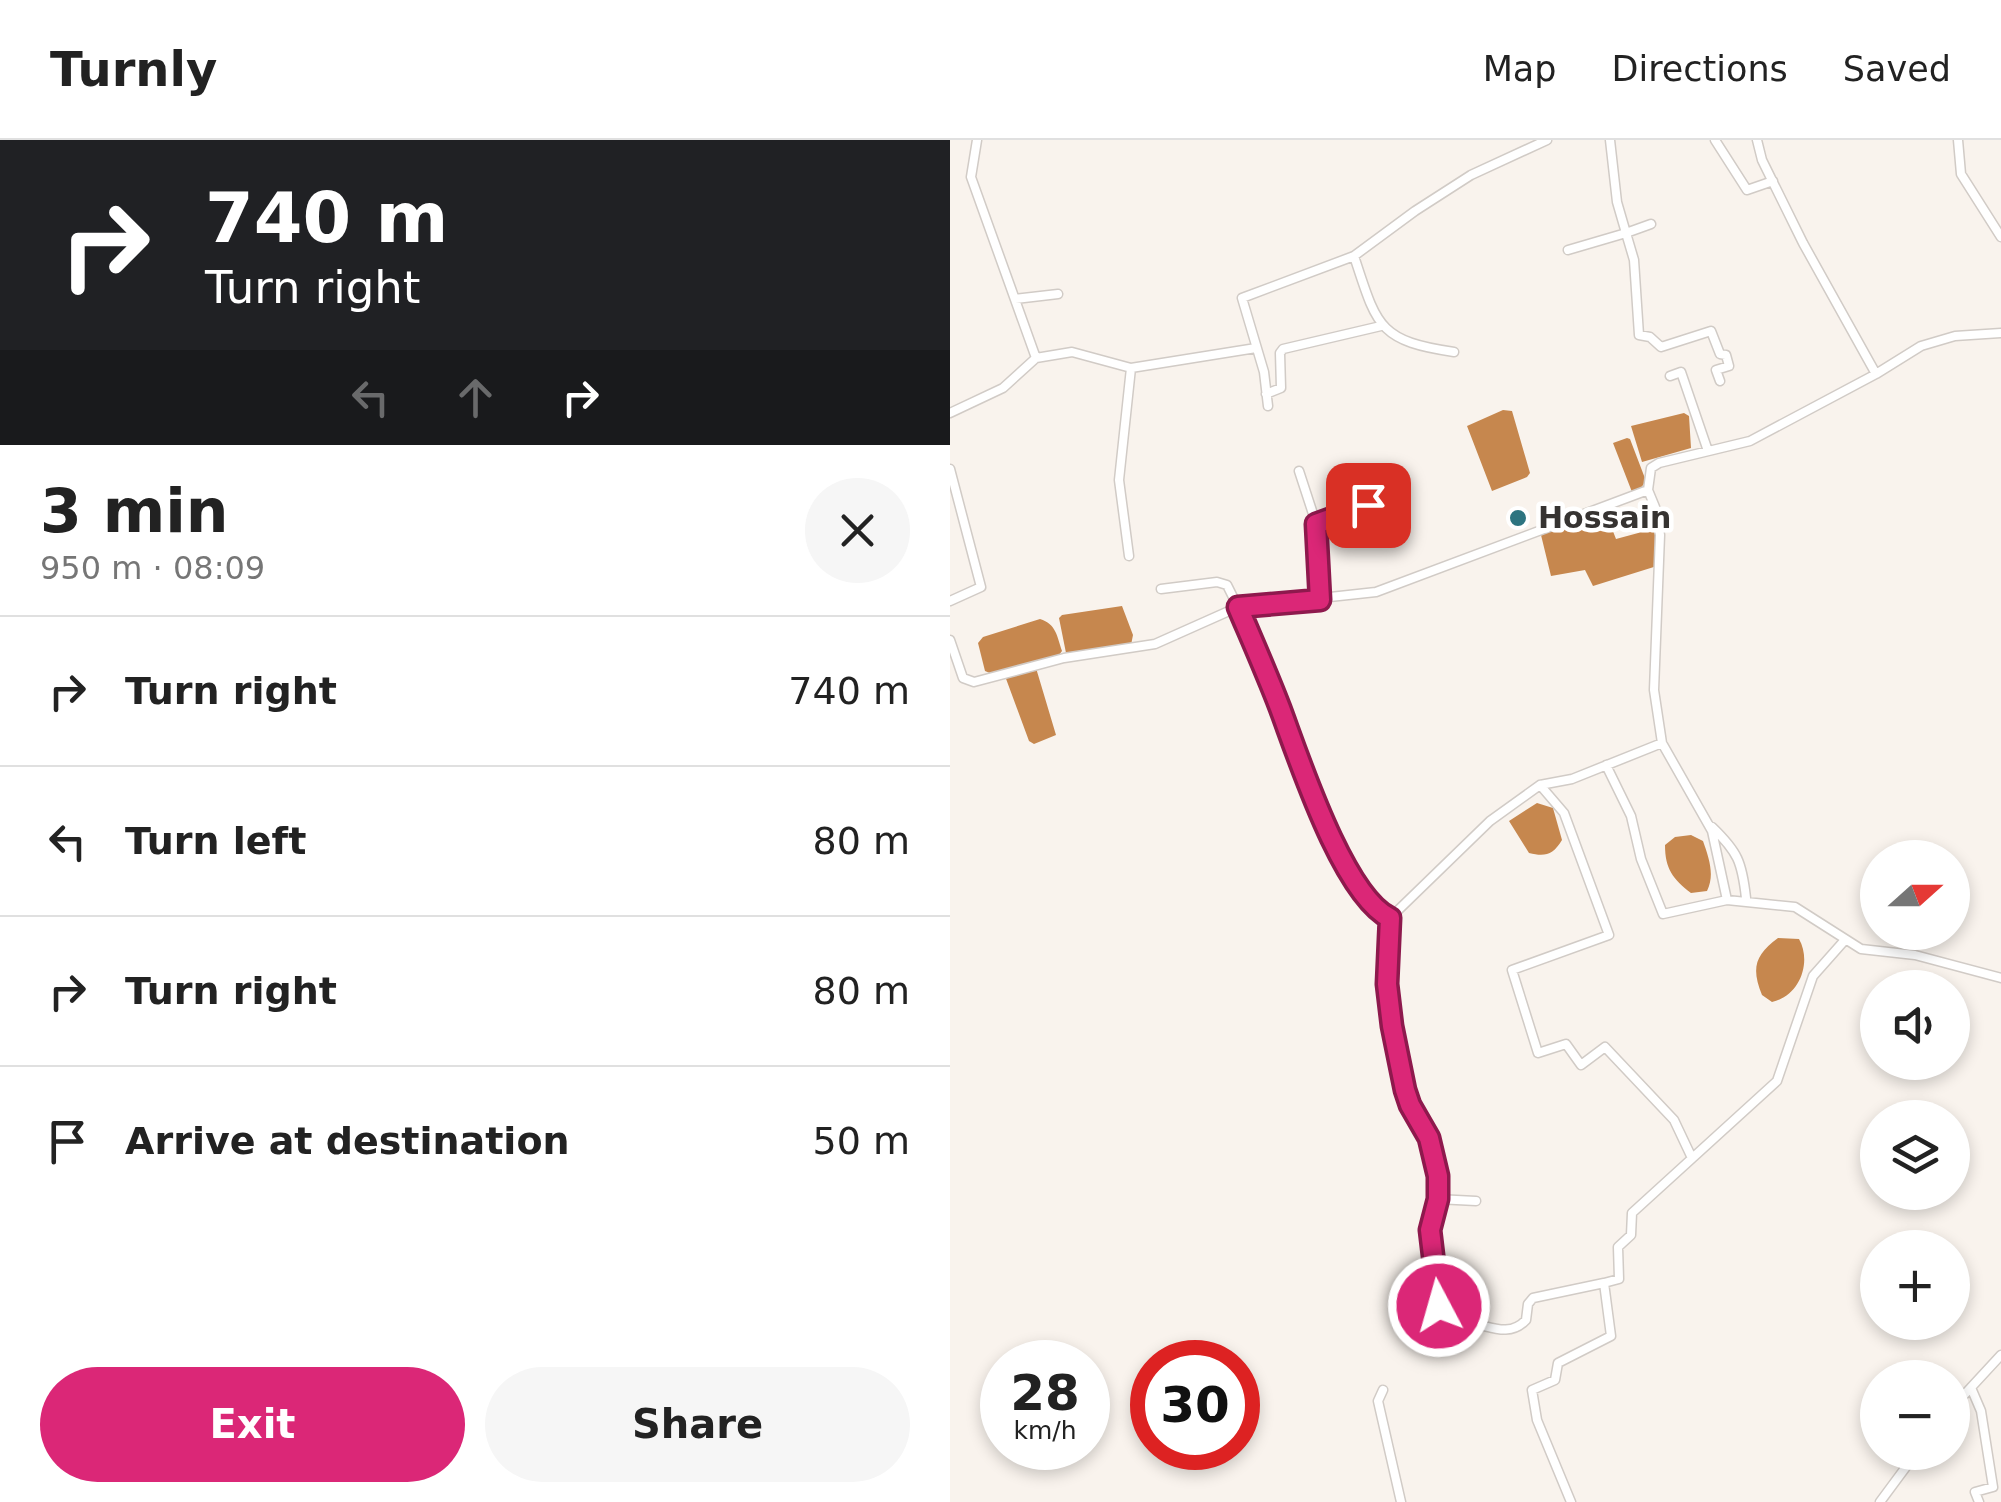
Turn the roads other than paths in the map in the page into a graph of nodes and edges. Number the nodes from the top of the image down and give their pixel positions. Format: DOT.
graph roads {
  1 [pos="977,140"];
  2 [pos="1547,140"];
  3 [pos="1610,140"];
  4 [pos="1716,140"];
  5 [pos="1756,140"];
  6 [pos="1958,140"];
  7 [pos="1772,181"];
  8 [pos="1652,224"];
  9 [pos="1626,233"];
  10 [pos="2001,237"];
  11 [pos="1568,250"];
  12 [pos="1354,256"];
  13 [pos="1058,294"];
  14 [pos="1015,300"];
  15 [pos="1381,326"];
  16 [pos="2001,334"];
  17 [pos="1256,348"];
  18 [pos="1454,352"];
  19 [pos="1036,358"];
  20 [pos="1131,368"];
  21 [pos="1876,374"];
  22 [pos="1670,376"];
  23 [pos="1720,381"];
  24 [pos="1266,394"];
  25 [pos="1268,406"];
  26 [pos="950,413"];
  27 [pos="1708,451"];
  28 [pos="950,469"];
  29 [pos="1299,471"];
  30 [pos="1648,490"];
  31 [pos="1368,505"];
  32 [pos="1316,524"];
  33 [pos="1129,556"];
  34 [pos="1161,589"];
  35 [pos="1320,600"];
  36 [pos="950,601"];
  37 [pos="1238,607"];
  38 [pos="950,640"];
  39 [pos="1662,743"];
  40 [pos="1606,765"];
  41 [pos="1540,785"];
  42 [pos="1708,824"];
  43 [pos="1746,898"];
  44 [pos="1727,900"];
  45 [pos="1390,918"];
  46 [pos="1844,940"];
  47 [pos="2001,978"];
  48 [pos="1692,1156"];
  49 [pos="1438,1199"];
  50 [pos="1476,1202"];
  51 [pos="1604,1282"];
  52 [pos="1480,1324"];
  53 [pos="1443,1328"];
  54 [pos="2001,1355"];
  55 [pos="1970,1389"];
  56 [pos="1383,1390"];
  57 [pos="1972,1390"];
  58 [pos="1904,1470"];
  59 [pos="1401,1502"];
  60 [pos="1570,1502"];
  61 [pos="1880,1502"];
  62 [pos="1978,1502"];
  1 -- 14 [label="street"];
  2 -- 12 [label="street"];
  3 -- 9 [label="street"];
  4 -- 7 [label="street"];
  5 -- 7 [label="street"];
  6 -- 10 [label="street"];
  7 -- 21 [label="street"];
  8 -- 9 [label="street"];
  9 -- 11 [label="street"];
  9 -- 23 [label="street"];
  12 -- 15 [label="street"];
  12 -- 17 [label="street"];
  13 -- 14 [label="street"];
  14 -- 19 [label="street"];
  15 -- 18 [label="street"];
  15 -- 24 [label="street"];
  16 -- 21 [label="street"];
  17 -- 20 [label="street"];
  17 -- 24 [label="street"];
  19 -- 20 [label="street"];
  19 -- 26 [label="street"];
  20 -- 33 [label="street"];
  21 -- 27 [label="street"];
  22 -- 27 [label="street"];
  24 -- 25 [label="street"];
  27 -- 30 [label="street"];
  28 -- 36 [label="street"];
  29 -- 32 [label="street"];
  30 -- 35 [label="street"];
  30 -- 39 [label="street"];
  31 -- 32 [label="street"];
  32 -- 35 [label="street"];
  34 -- 37 [label="street"];
  35 -- 37 [label="street"];
  37 -- 38 [label="street"];
  37 -- 45 [label="street"];
  39 -- 40 [label="street"];
  39 -- 42 [label="street"];
  40 -- 41 [label="street"];
  40 -- 44 [label="street"];
  41 -- 45 [label="street"];
  41 -- 48 [label="street"];
  42 -- 43 [label="street"];
  42 -- 44 [label="street"];
  44 -- 46 [label="street"];
  45 -- 49 [label="street"];
  46 -- 47 [label="street"];
  46 -- 51 [label="street"];
  49 -- 50 [label="street"];
  49 -- 53 [label="street"];
  51 -- 52 [label="street"];
  51 -- 60 [label="street"];
  54 -- 55 [label="street"];
  56 -- 59 [label="street"];
  57 -- 62 [label="street"];
  58 -- 61 [label="street"];
}
